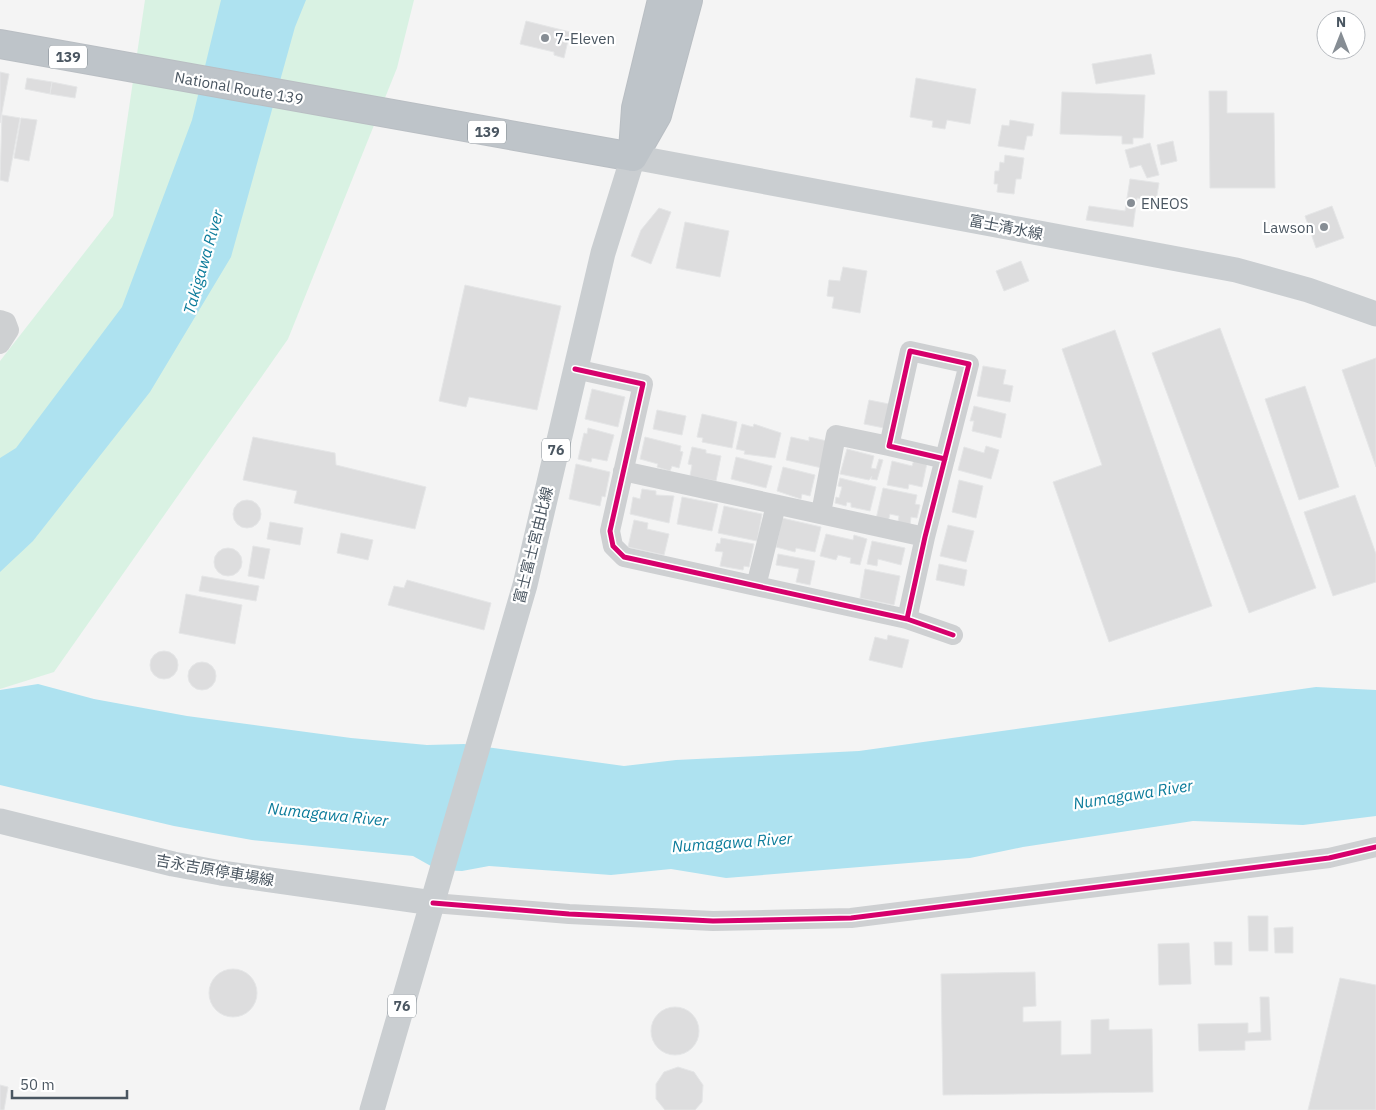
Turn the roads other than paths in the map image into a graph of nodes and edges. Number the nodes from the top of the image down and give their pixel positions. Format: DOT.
graph roads {
  1 [pos="662,0"];
  2 [pos="688,0"];
  3 [pos="701,0"];
  4 [pos="678,40"];
  5 [pos="0,44"];
  6 [pos="632,157"];
  7 [pos="1376,314"];
  8 [pos="0,320"];
  9 [pos="0,344"];
  10 [pos="575,369"];
  11 [pos="889,446"];
  12 [pos="945,459"];
  13 [pos="623,471"];
  14 [pos="776,505"];
  15 [pos="821,513"];
  16 [pos="925,537"];
  17 [pos="756,586"];
  18 [pos="907,619"];
  19 [pos="953,634"];
  20 [pos="0,821"];
  21 [pos="1376,848"];
  22 [pos="434,898"];
  23 [pos="372,1110"];
  1 -- 6 [label="highway"];
  2 -- 4 [label="highway"];
  3 -- 4 [label="street"];
  4 -- 6 [label="highway"];
  5 -- 6 [label="highway, National Route 139 / 139"];
  6 -- 7 [label="main road, 富士清水線"];
  6 -- 10 [label="main road, 富士富士宮由比線 / 76"];
  8 -- 9 [label="street"];
  10 -- 13 [label="street"];
  10 -- 22 [label="main road, 富士富士宮由比線 / 76"];
  11 -- 12 [label="street"];
  11 -- 12 [label="street"];
  11 -- 15 [label="street"];
  12 -- 16 [label="street"];
  13 -- 14 [label="street"];
  13 -- 17 [label="street"];
  14 -- 15 [label="street"];
  14 -- 17 [label="street"];
  15 -- 16 [label="street"];
  16 -- 18 [label="street"];
  17 -- 18 [label="street"];
  18 -- 19 [label="street"];
  20 -- 22 [label="main road, 吉永吉原停車場線"];
  21 -- 22 [label="street"];
  22 -- 23 [label="main road, 76"];
}
